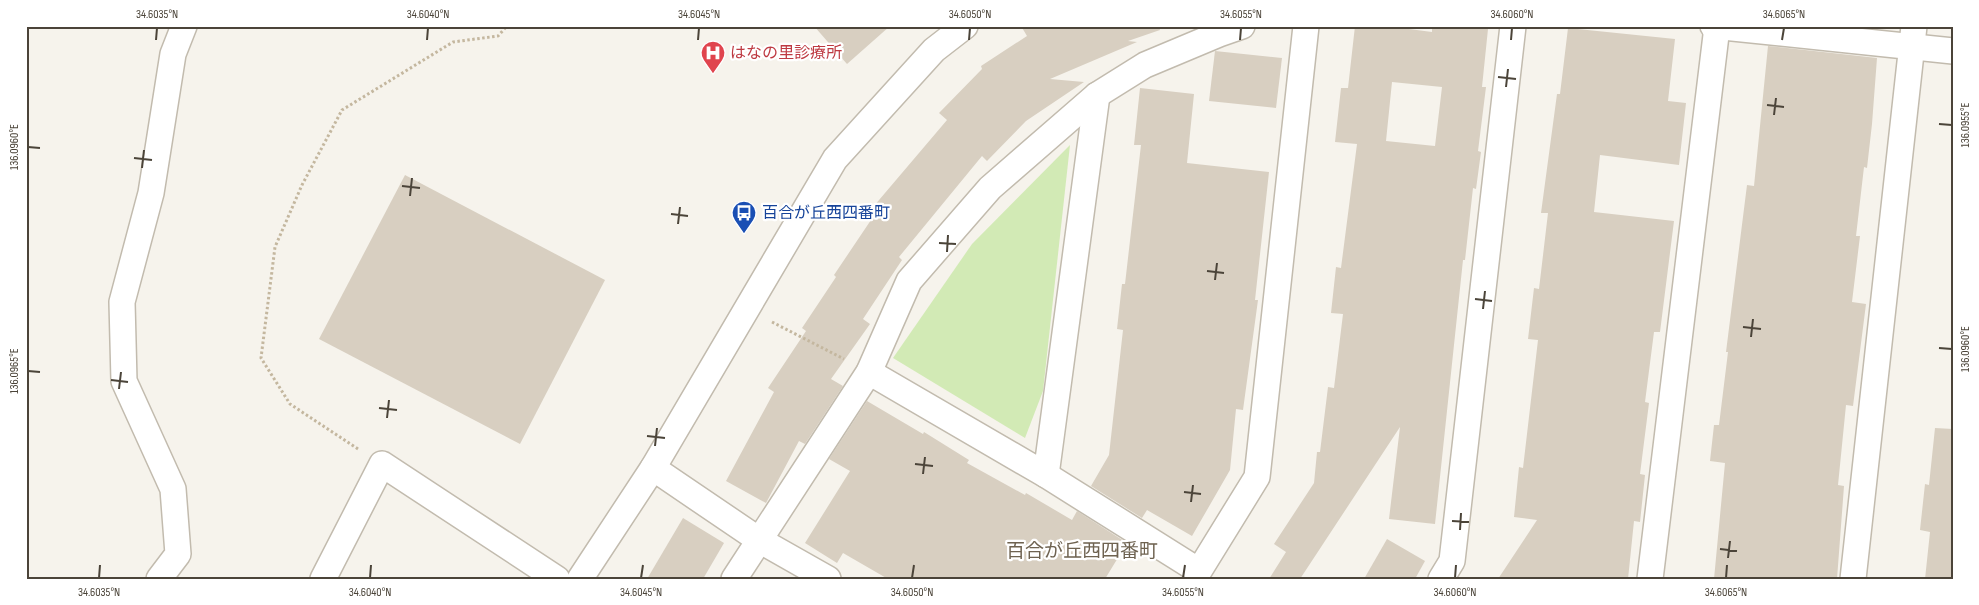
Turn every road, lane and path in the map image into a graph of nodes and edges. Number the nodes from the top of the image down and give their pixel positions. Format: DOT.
graph roads {
  1 [pos="184,26"];
  2 [pos="506,26"];
  3 [pos="965,26"];
  4 [pos="1242,26"];
  5 [pos="1306,26"];
  6 [pos="1513,26"];
  7 [pos="1713,26"];
  8 [pos="1717,27"];
  9 [pos="1913,37"];
  10 [pos="1953,52"];
  11 [pos="1097,95"];
  12 [pos="747,308"];
  13 [pos="869,372"];
  14 [pos="382,464"];
  15 [pos="653,468"];
  16 [pos="1046,475"];
  17 [pos="759,540"];
  18 [pos="159,579"];
  19 [pos="323,579"];
  20 [pos="557,579"];
  21 [pos="580,579"];
  22 [pos="734,579"];
  23 [pos="828,579"];
  24 [pos="1441,579"];
  25 [pos="1650,579"];
  26 [pos="1853,579"];
  1 -- 18 [label="street"];
  2 -- 14 [label="path"];
  3 -- 12 [label="street"];
  4 -- 11 [label="street"];
  5 -- 16 [label="street"];
  6 -- 24 [label="street"];
  7 -- 8 [label="street"];
  8 -- 9 [label="street"];
  8 -- 25 [label="street"];
  9 -- 10 [label="street"];
  9 -- 26 [label="street"];
  11 -- 13 [label="street"];
  11 -- 16 [label="street"];
  12 -- 13 [label="path"];
  12 -- 15 [label="street"];
  13 -- 16 [label="street"];
  13 -- 17 [label="street"];
  14 -- 19 [label="street"];
  14 -- 20 [label="street"];
  15 -- 17 [label="street"];
  15 -- 21 [label="street"];
  17 -- 22 [label="street"];
  17 -- 23 [label="street"];
}
